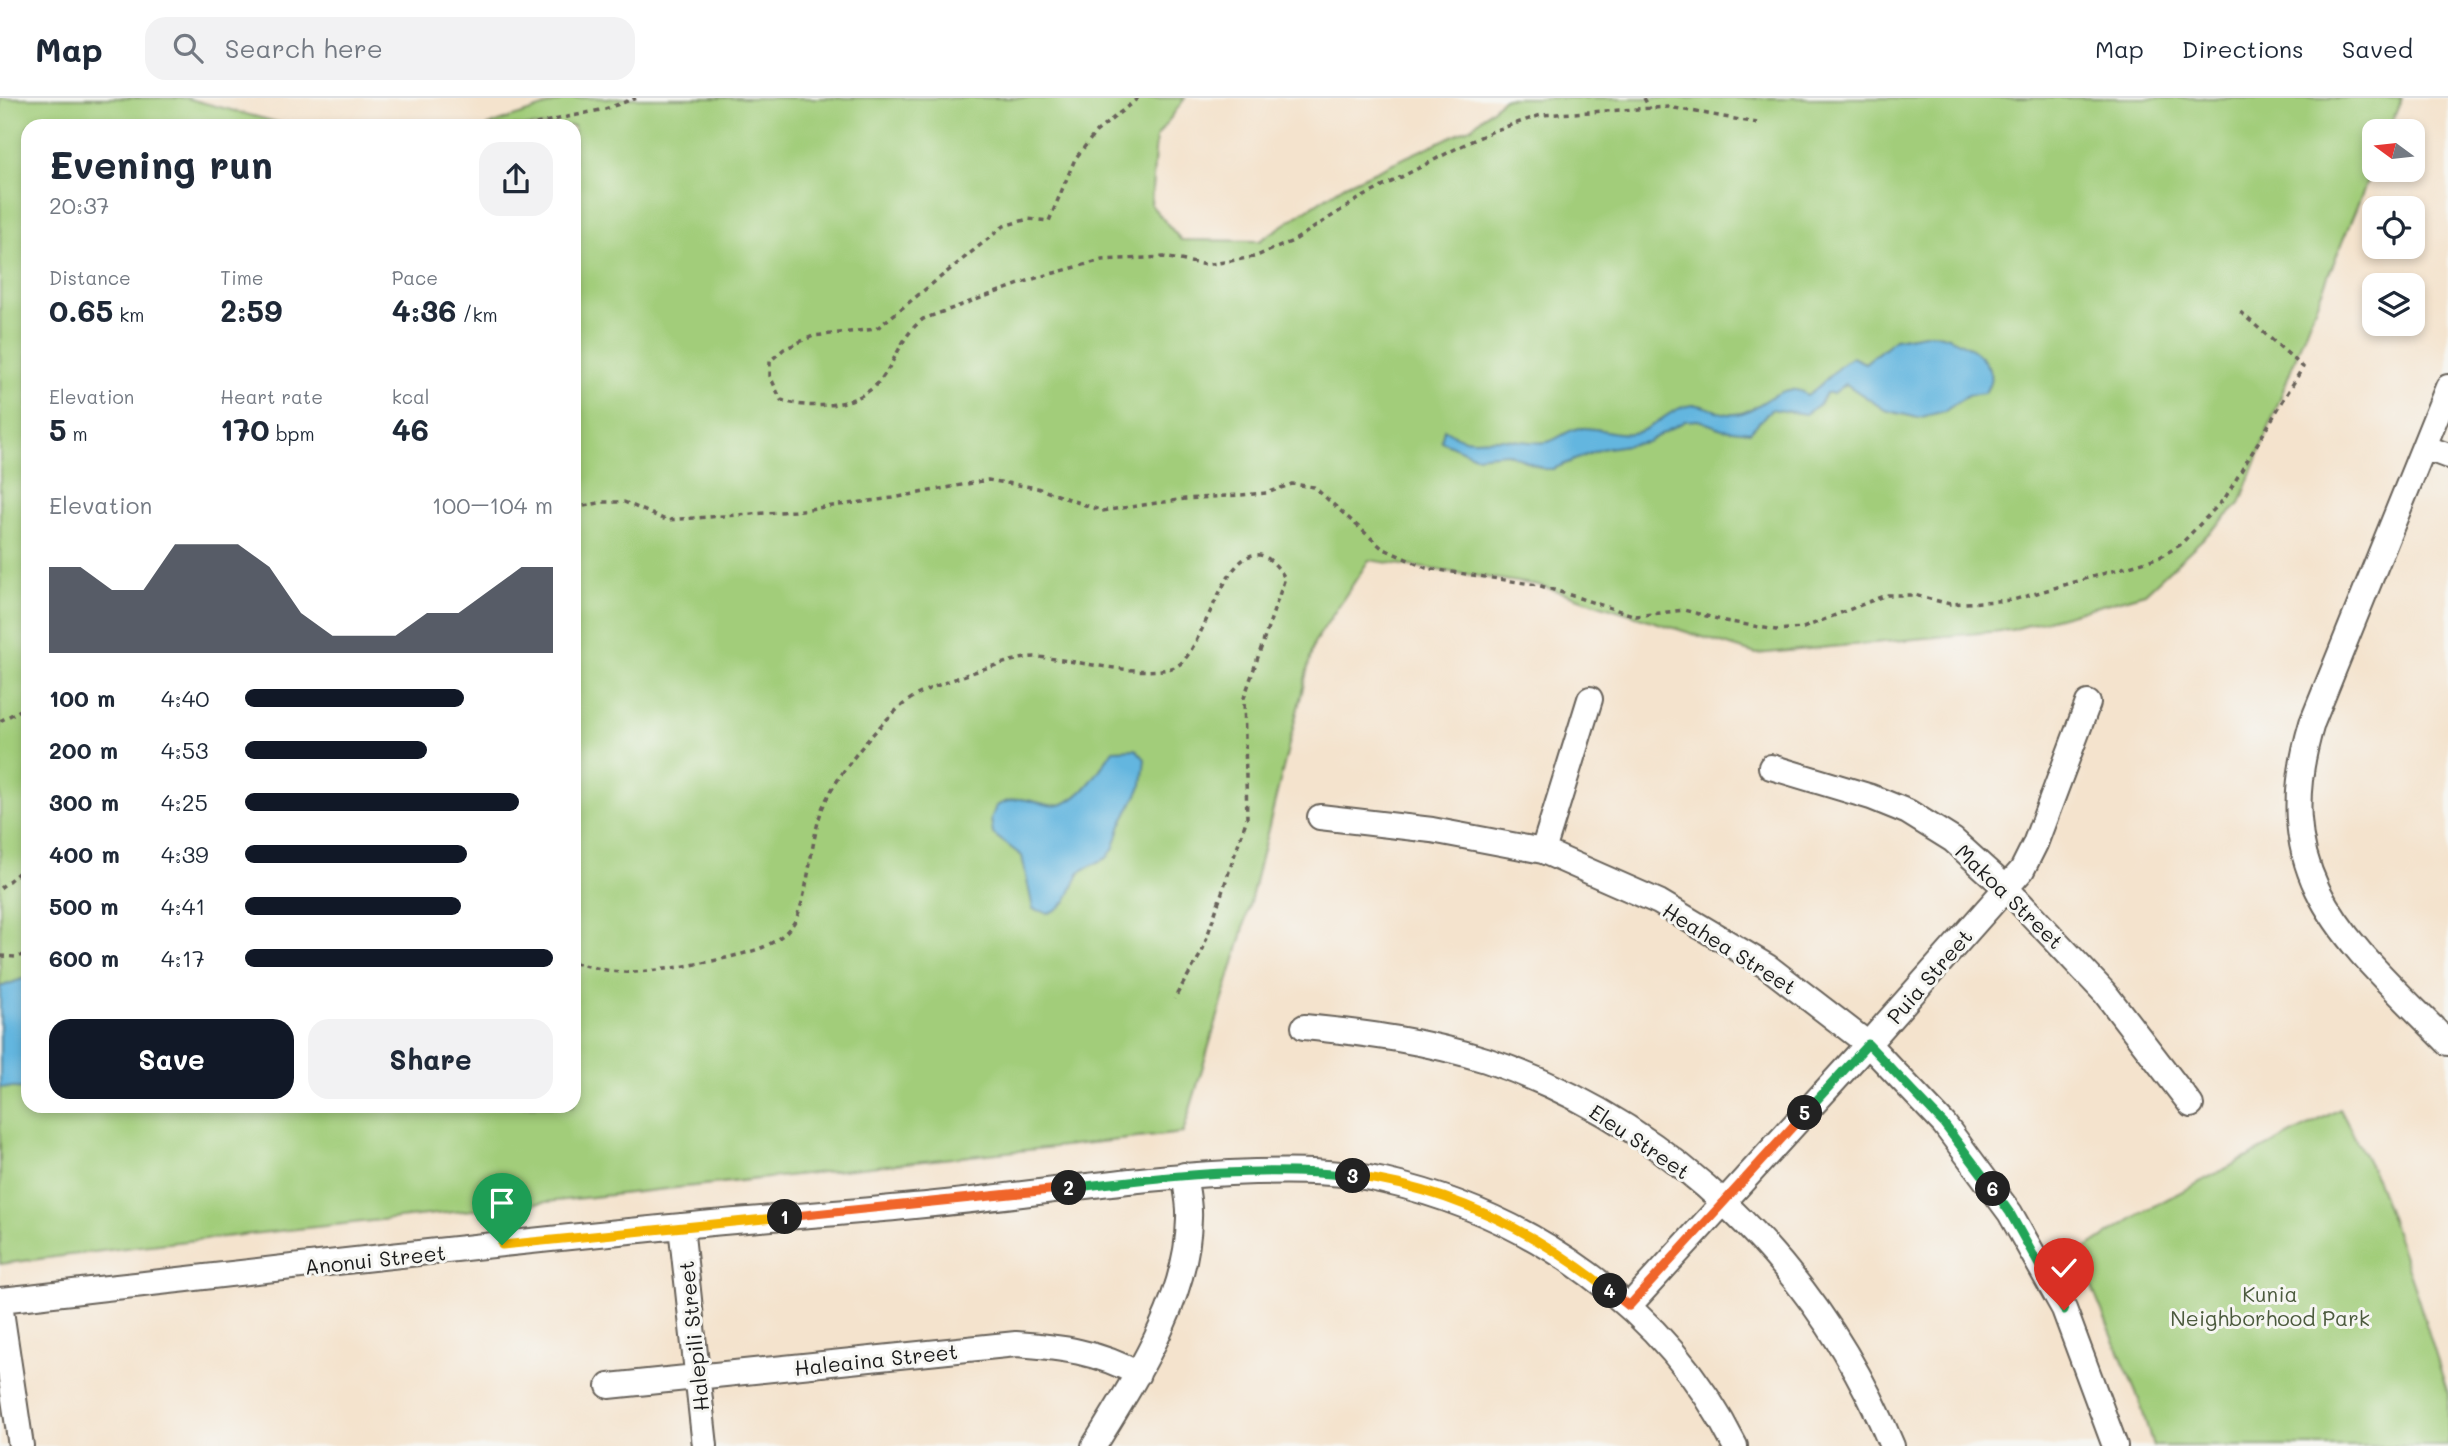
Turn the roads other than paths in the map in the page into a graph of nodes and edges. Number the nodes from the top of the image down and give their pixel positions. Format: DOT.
graph roads {
  1 [pos="2448,387"];
  2 [pos="2424,447"];
  3 [pos="2448,456"];
  4 [pos="1590,699"];
  5 [pos="2088,703"];
  6 [pos="1771,767"];
  7 [pos="1320,817"];
  8 [pos="1543,851"];
  9 [pos="2006,888"];
  10 [pos="1304,1027"];
  11 [pos="1868,1044"];
  12 [pos="2448,1044"];
  13 [pos="2191,1105"];
  14 [pos="1184,1175"];
  15 [pos="1725,1201"];
  16 [pos="681,1226"];
  17 [pos="0,1302"];
  18 [pos="1629,1306"];
  19 [pos="1138,1374"];
  20 [pos="697,1379"];
  21 [pos="609,1386"];
  22 [pos="21,1446"];
  23 [pos="705,1446"];
  24 [pos="1094,1446"];
  25 [pos="1735,1446"];
  26 [pos="1892,1446"];
  27 [pos="2115,1446"];
  1 -- 2 [label="street"];
  2 -- 3 [label="street"];
  2 -- 12 [label="street"];
  4 -- 8 [label="street"];
  5 -- 9 [label="street, Puia Street"];
  6 -- 9 [label="street, Makoa Street"];
  7 -- 8 [label="street, Heahea Street"];
  8 -- 11 [label="street, Heahea Street"];
  9 -- 11 [label="street, Puia Street"];
  9 -- 13 [label="street, Makoa Street"];
  10 -- 15 [label="street, Eleu Street"];
  11 -- 15 [label="street, Puia Street"];
  11 -- 27 [label="street, Heahea Street"];
  14 -- 16 [label="street, Anonui Street"];
  14 -- 18 [label="street, Anonui Street"];
  14 -- 19 [label="street"];
  15 -- 18 [label="street, Puia Street"];
  15 -- 26 [label="street, Eleu Street"];
  16 -- 17 [label="street, Anonui Street"];
  16 -- 20 [label="street, Halepili Street"];
  17 -- 22 [label="street"];
  18 -- 25 [label="street, Anonui Street"];
  19 -- 20 [label="street, Haleaina Street"];
  19 -- 24 [label="street"];
  20 -- 21 [label="street, Haleaina Street"];
  20 -- 23 [label="street, Halepili Street"];
}
